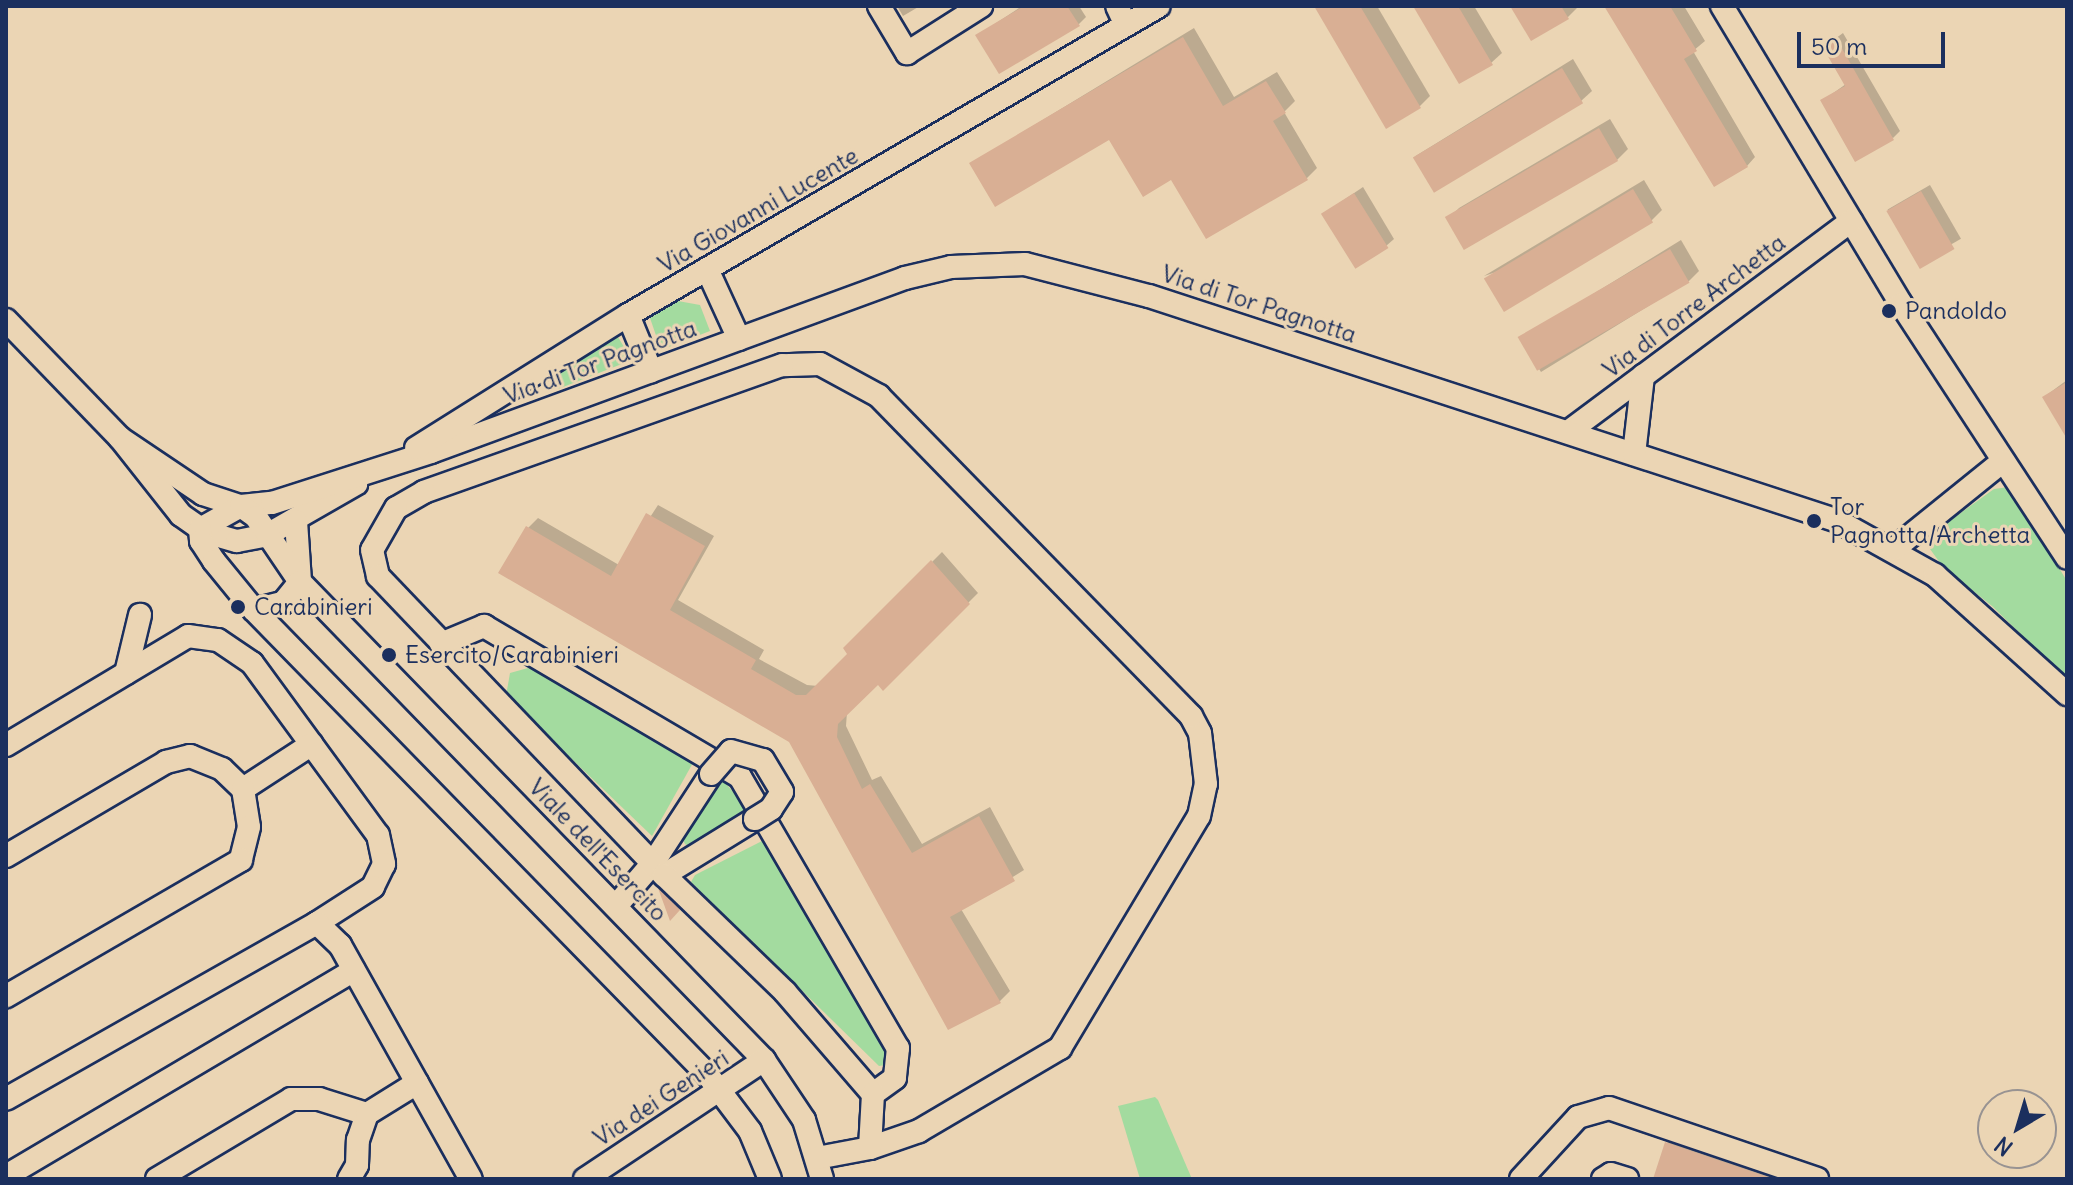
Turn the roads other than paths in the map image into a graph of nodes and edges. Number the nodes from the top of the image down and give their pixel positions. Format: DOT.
graph roads {
  1 [pos="879,6"];
  2 [pos="981,6"];
  3 [pos="1159,6"];
  4 [pos="1722,6"];
  5 [pos="1122,16"];
  6 [pos="1851,221"];
  7 [pos="707,269"];
  8 [pos="628,315"];
  9 [pos="6,320"];
  10 [pos="739,339"];
  11 [pos="651,371"];
  12 [pos="1643,376"];
  13 [pos="1568,432"];
  14 [pos="120,438"];
  15 [pos="1634,454"];
  16 [pos="2003,461"];
  17 [pos="388,466"];
  18 [pos="241,506"];
  19 [pos="296,521"];
  20 [pos="200,529"];
  21 [pos="267,535"];
  22 [pos="1894,549"];
  23 [pos="2067,558"];
  24 [pos="300,582"];
  25 [pos="254,610"];
  26 [pos="140,615"];
  27 [pos="441,644"];
  28 [pos="126,673"];
  29 [pos="2067,694"];
  30 [pos="312,744"];
  31 [pos="6,745"];
  32 [pos="243,789"];
  33 [pos="6,856"];
  34 [pos="659,869"];
  35 [pos="616,906"];
  36 [pos="317,923"];
  37 [pos="354,970"];
  38 [pos="6,996"];
  39 [pos="764,1060"];
  40 [pos="417,1083"];
  41 [pos="721,1091"];
  42 [pos="873,1094"];
  43 [pos="6,1099"];
  44 [pos="367,1114"];
  45 [pos="870,1148"];
  46 [pos="820,1169"];
  47 [pos="6,1176"];
  48 [pos="157,1179"];
  49 [pos="349,1179"];
  50 [pos="471,1179"];
  51 [pos="585,1179"];
  52 [pos="770,1179"];
  53 [pos="1521,1179"];
  54 [pos="1603,1179"];
  55 [pos="1627,1179"];
  56 [pos="1817,1179"];
  1 -- 2 [label="street"];
  3 -- 5 [label="street, Via Giovanni Lucente"];
  4 -- 6 [label="street"];
  5 -- 7 [label="street, Via Giovanni Lucente"];
  6 -- 12 [label="street, Via di Torre Archetta"];
  6 -- 16 [label="street"];
  7 -- 8 [label="street, Via Giovanni Lucente"];
  7 -- 10 [label="street"];
  8 -- 11 [label="street"];
  8 -- 17 [label="street, Via Giovanni Lucente"];
  9 -- 14 [label="street, Via di Tor Pagnotta"];
  10 -- 11 [label="street, Via di Tor Pagnotta"];
  10 -- 13 [label="street, Via di Tor Pagnotta"];
  11 -- 17 [label="street, Via di Tor Pagnotta"];
  12 -- 13 [label="street, Via di Torre Archetta"];
  12 -- 15 [label="street"];
  13 -- 15 [label="street, Via di Tor Pagnotta"];
  14 -- 18 [label="street, Via di Tor Pagnotta"];
  14 -- 20 [label="street, Via di Tor Pagnotta"];
  15 -- 22 [label="street, Via di Tor Pagnotta"];
  16 -- 22 [label="street"];
  16 -- 23 [label="street"];
  17 -- 18 [label="street, Via di Tor Pagnotta"];
  17 -- 19 [label="street, Via di Tor Pagnotta"];
  18 -- 20 [label="street"];
  18 -- 21 [label="street, Viale dell'Esercito"];
  19 -- 21 [label="street, Via di Tor Pagnotta"];
  19 -- 24 [label="street"];
  20 -- 21 [label="street, Via di Tor Pagnotta"];
  20 -- 25 [label="street"];
  21 -- 24 [label="street, Viale dell'Esercito"];
  22 -- 29 [label="street, Via di Tor Pagnotta"];
  24 -- 25 [label="street"];
  24 -- 35 [label="street, Viale dell'Esercito"];
  25 -- 41 [label="street"];
  26 -- 28 [label="street"];
  27 -- 34 [label="street"];
  27 -- 42 [label="street"];
  27 -- 45 [label="street"];
  28 -- 30 [label="street"];
  28 -- 31 [label="street"];
  30 -- 32 [label="street"];
  30 -- 36 [label="street"];
  32 -- 33 [label="street"];
  32 -- 38 [label="street"];
  34 -- 34 [label="street, bridge"];
  34 -- 35 [label="street"];
  34 -- 42 [label="street"];
  35 -- 39 [label="street, Viale dell'Esercito"];
  36 -- 37 [label="street"];
  36 -- 43 [label="street"];
  37 -- 40 [label="street"];
  37 -- 47 [label="street"];
  39 -- 41 [label="street, Via dei Genieri"];
  39 -- 46 [label="street, Viale dell'Esercito"];
  40 -- 44 [label="street"];
  40 -- 50 [label="street"];
  41 -- 51 [label="street, Via dei Genieri"];
  41 -- 52 [label="street"];
  42 -- 45 [label="street"];
  44 -- 48 [label="street"];
  44 -- 49 [label="street"];
  45 -- 46 [label="street"];
  53 -- 56 [label="street"];
  54 -- 55 [label="street"];
}
